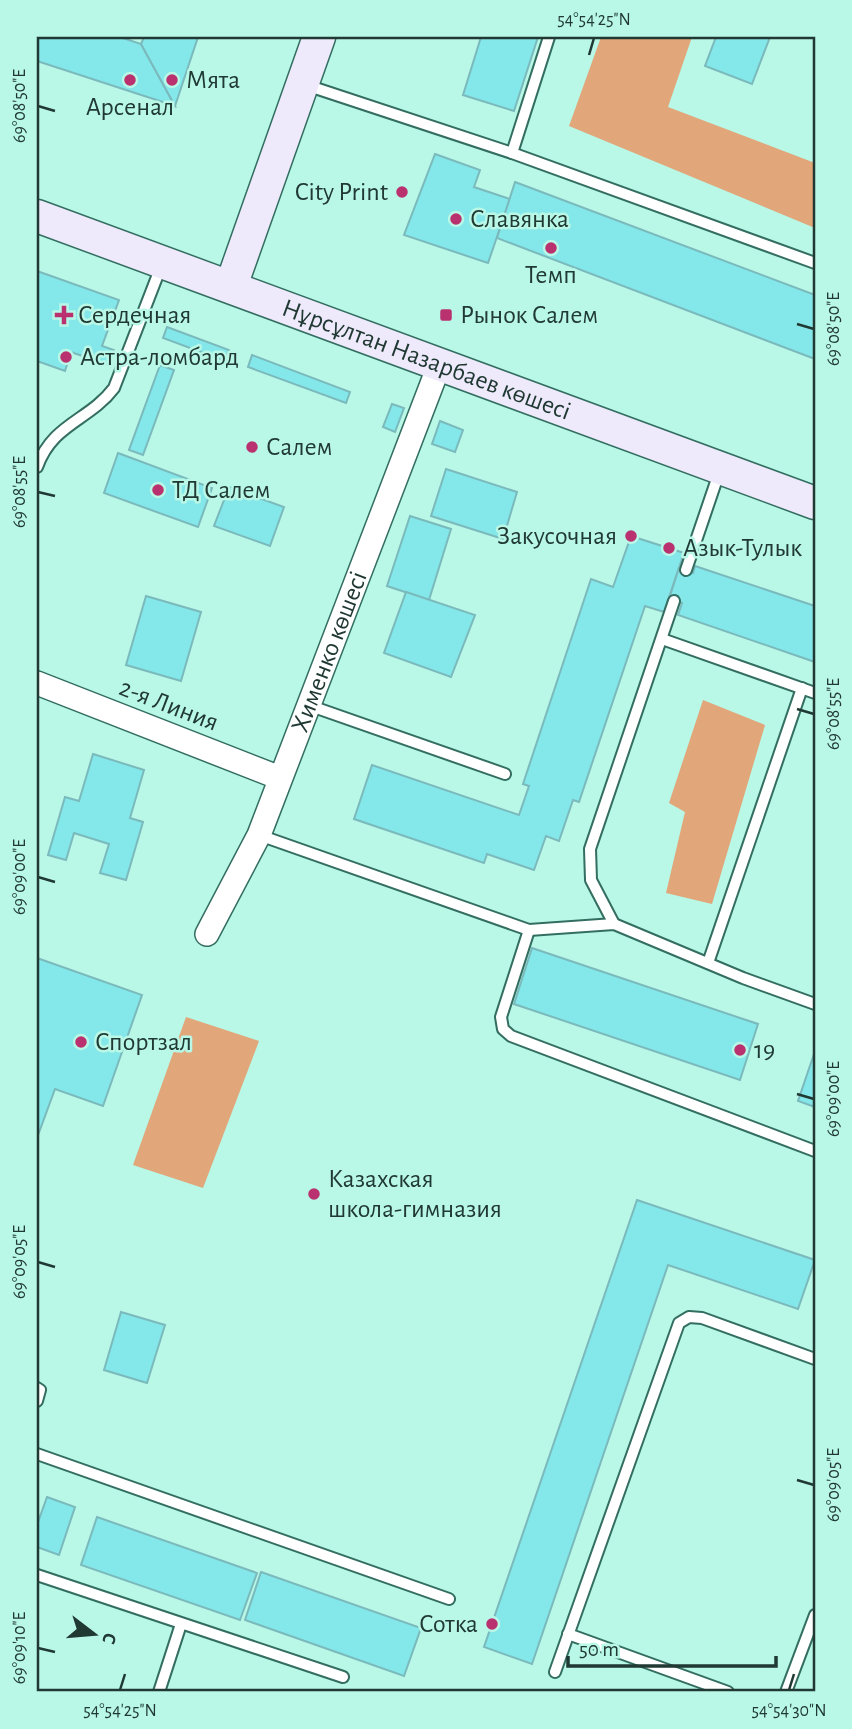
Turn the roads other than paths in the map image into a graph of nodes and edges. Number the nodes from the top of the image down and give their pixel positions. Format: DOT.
graph roads {
  1 [pos="319,37"];
  2 [pos="550,37"];
  3 [pos="303,84"];
  4 [pos="512,153"];
  5 [pos="37,216"];
  6 [pos="163,262"];
  7 [pos="815,263"];
  8 [pos="231,286"];
  9 [pos="440,363"];
  10 [pos="37,467"];
  11 [pos="720,468"];
  12 [pos="815,503"];
  13 [pos="686,570"];
  14 [pos="674,601"];
  15 [pos="662,639"];
  16 [pos="37,683"];
  17 [pos="802,688"];
  18 [pos="815,693"];
  19 [pos="308,705"];
  20 [pos="505,774"];
  21 [pos="280,778"];
  22 [pos="259,835"];
  23 [pos="614,923"];
  24 [pos="529,930"];
  25 [pos="207,934"];
  26 [pos="708,963"];
  27 [pos="810,1002"];
  28 [pos="815,1151"];
  29 [pos="815,1359"];
  30 [pos="37,1388"];
  31 [pos="37,1401"];
  32 [pos="37,1454"];
  33 [pos="37,1575"];
  34 [pos="449,1599"];
  35 [pos="815,1615"];
  36 [pos="181,1624"];
  37 [pos="568,1634"];
  38 [pos="555,1672"];
  39 [pos="343,1677"];
  40 [pos="159,1692"];
  41 [pos="728,1692"];
  42 [pos="786,1692"];
  1 -- 3 [label="main road"];
  2 -- 4 [label="lane"];
  3 -- 4 [label="lane"];
  3 -- 8 [label="main road"];
  4 -- 7 [label="lane"];
  5 -- 6 [label="main road, Нұрсұлтан Назарбаев көшесі"];
  6 -- 8 [label="main road, Нұрсұлтан Назарбаев көшесі"];
  6 -- 10 [label="lane"];
  8 -- 9 [label="main road, Нұрсұлтан Назарбаев көшесі"];
  9 -- 11 [label="main road, Нұрсұлтан Назарбаев көшесі"];
  9 -- 19 [label="street, Хименко көшесі"];
  11 -- 12 [label="main road, Нұрсұлтан Назарбаев көшесі"];
  11 -- 13 [label="lane"];
  14 -- 15 [label="lane"];
  15 -- 17 [label="lane"];
  15 -- 23 [label="lane"];
  16 -- 21 [label="street, 2-я Линия"];
  17 -- 18 [label="lane"];
  17 -- 26 [label="lane"];
  19 -- 20 [label="lane"];
  19 -- 21 [label="street, Хименко көшесі"];
  21 -- 22 [label="street, Хименко көшесі"];
  22 -- 24 [label="lane"];
  22 -- 25 [label="street, Хименко көшесі"];
  23 -- 24 [label="lane"];
  23 -- 26 [label="lane"];
  24 -- 28 [label="lane"];
  26 -- 27 [label="lane"];
  29 -- 37 [label="lane"];
  30 -- 31 [label="lane"];
  32 -- 34 [label="lane"];
  33 -- 36 [label="lane"];
  35 -- 42 [label="lane"];
  36 -- 39 [label="lane"];
  36 -- 40 [label="lane"];
  37 -- 38 [label="lane"];
  37 -- 41 [label="lane"];
}
